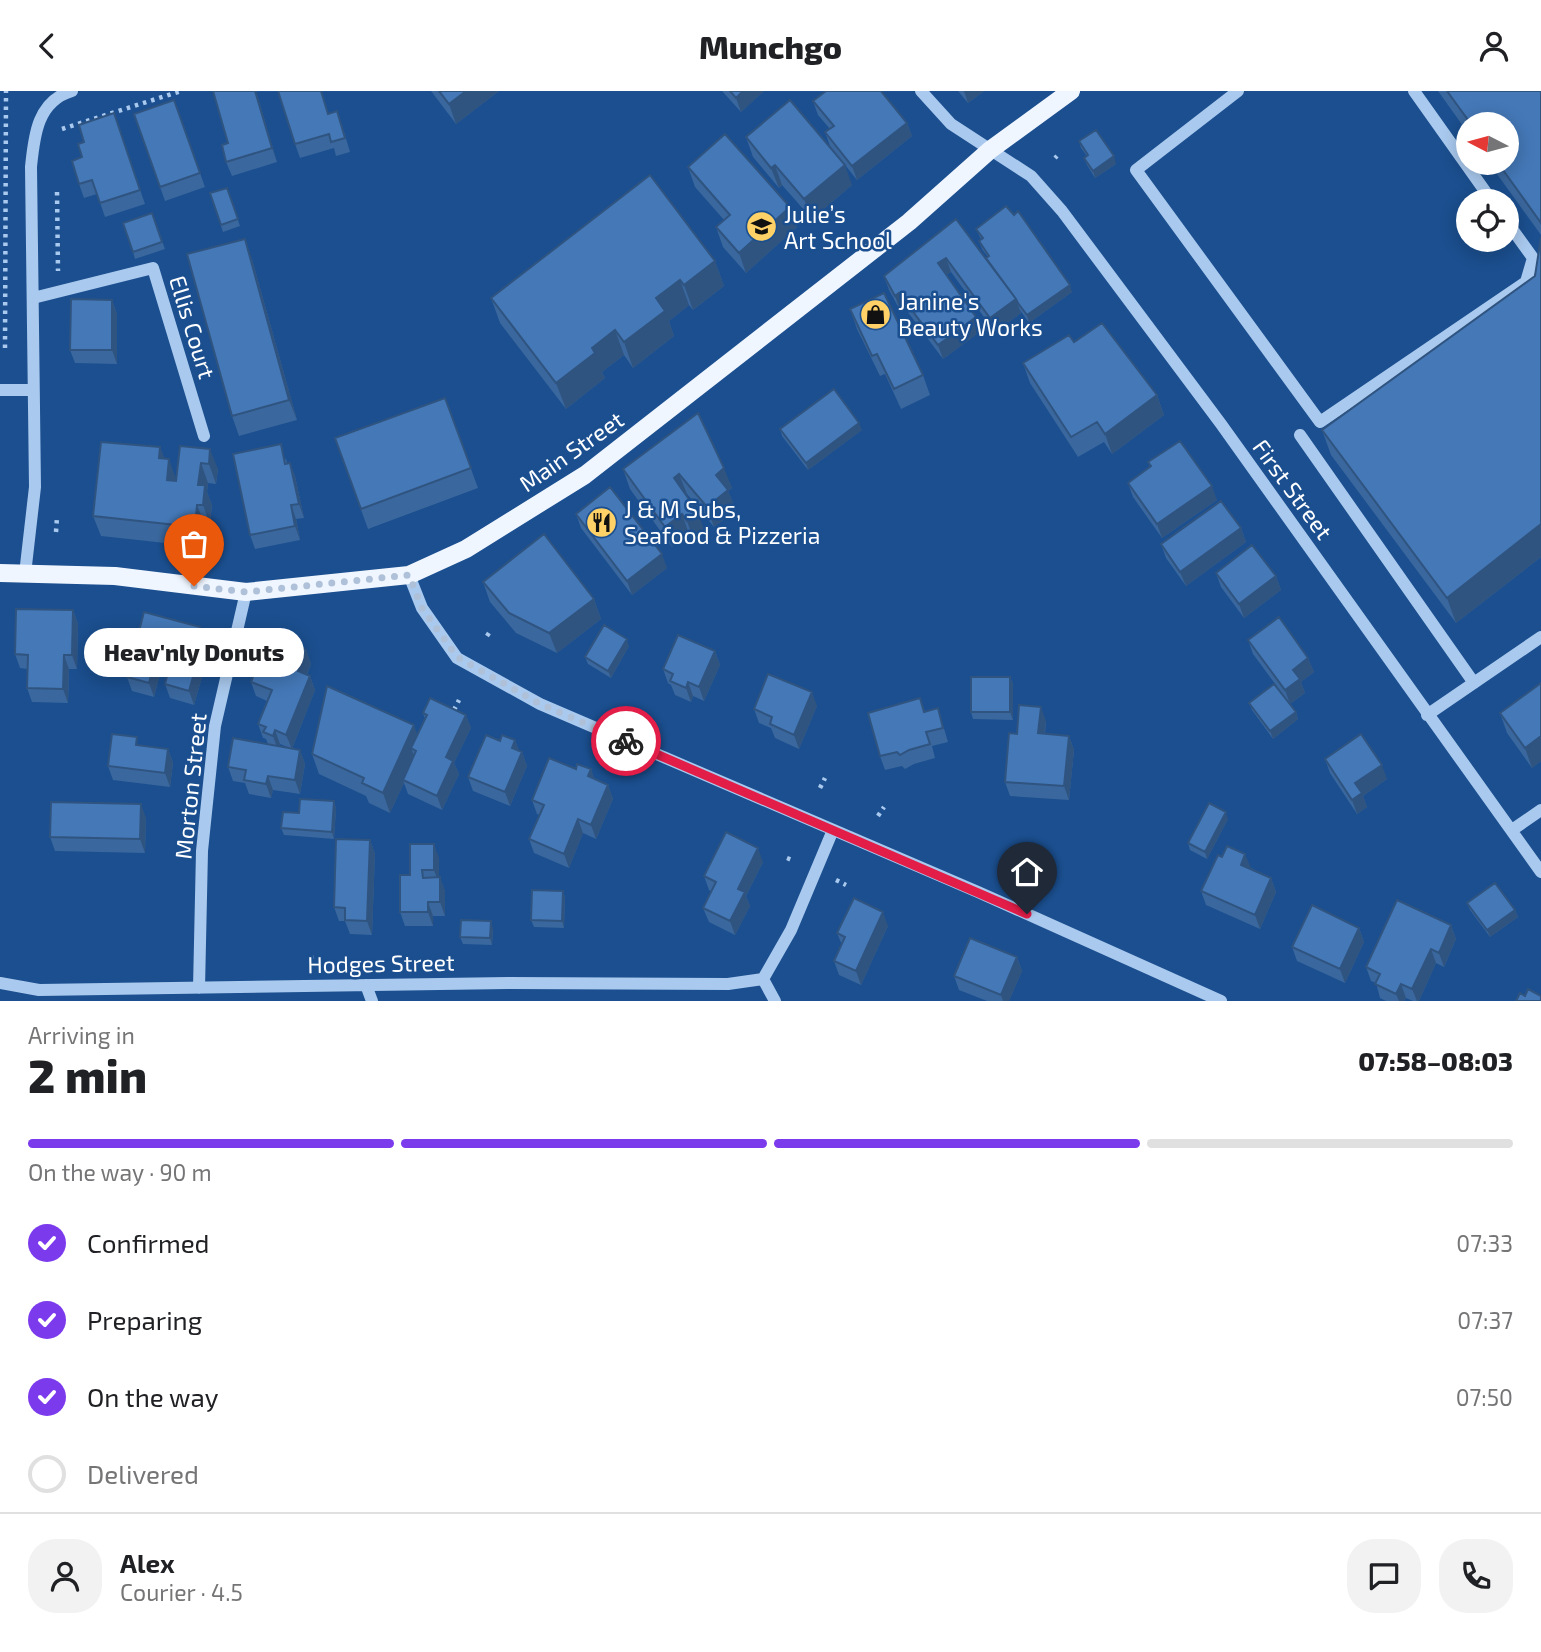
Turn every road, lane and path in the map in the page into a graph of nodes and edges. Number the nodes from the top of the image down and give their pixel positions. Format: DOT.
graph roads {
  1 [pos="6,91"];
  2 [pos="72,91"];
  3 [pos="921,91"];
  4 [pos="1071,91"];
  5 [pos="1238,91"];
  6 [pos="1414,91"];
  7 [pos="990,150"];
  8 [pos="1483,189"];
  9 [pos="1519,239"];
  10 [pos="33,298"];
  11 [pos="5,348"];
  12 [pos="0,390"];
  13 [pos="33,390"];
  14 [pos="1300,435"];
  15 [pos="204,436"];
  16 [pos="0,573"];
  17 [pos="25,574"];
  18 [pos="409,575"];
  19 [pos="246,592"];
  20 [pos="491,630"];
  21 [pos="487,636"];
  22 [pos="1541,637"];
  23 [pos="1474,683"];
  24 [pos="459,699"];
  25 [pos="454,710"];
  26 [pos="1427,715"];
  27 [pos="825,778"];
  28 [pos="821,788"];
  29 [pos="884,807"];
  30 [pos="1541,810"];
  31 [pos="878,816"];
  32 [pos="833,830"];
  33 [pos="1512,830"];
  34 [pos="1541,872"];
  35 [pos="836,880"];
  36 [pos="846,885"];
  37 [pos="311,955"];
  38 [pos="313,962"];
  39 [pos="763,979"];
  40 [pos="0,983"];
  41 [pos="366,985"];
  42 [pos="199,988"];
  43 [pos="372,1001"];
  44 [pos="775,1001"];
  45 [pos="1221,1001"];
  1 -- 11 [label="path"];
  2 -- 10 [label="street"];
  3 -- 7 [label="street, First Street"];
  4 -- 7 [label="main road, Main Street"];
  5 -- 9 [label="street"];
  6 -- 8 [label="street"];
  7 -- 18 [label="main road, Main Street"];
  7 -- 26 [label="street, First Street"];
  10 -- 13 [label="street"];
  10 -- 15 [label="street, Ellis Court"];
  12 -- 13 [label="street"];
  13 -- 17 [label="street"];
  14 -- 23 [label="street"];
  16 -- 17 [label="main road, Main Street"];
  17 -- 19 [label="main road, Main Street"];
  18 -- 19 [label="main road, Main Street"];
  18 -- 32 [label="street"];
  19 -- 42 [label="street, Morton Street"];
  20 -- 21 [label="path"];
  22 -- 23 [label="street"];
  23 -- 26 [label="street"];
  24 -- 25 [label="path"];
  26 -- 33 [label="street, First Street"];
  27 -- 28 [label="path"];
  29 -- 31 [label="path"];
  30 -- 33 [label="street"];
  32 -- 39 [label="street"];
  32 -- 45 [label="street"];
  33 -- 34 [label="street, First Street"];
  35 -- 36 [label="path"];
  37 -- 38 [label="path"];
  39 -- 41 [label="street, Hodges Street"];
  39 -- 44 [label="street"];
  40 -- 42 [label="street, Hodges Street"];
  41 -- 42 [label="street, Hodges Street"];
  41 -- 43 [label="street"];
}
